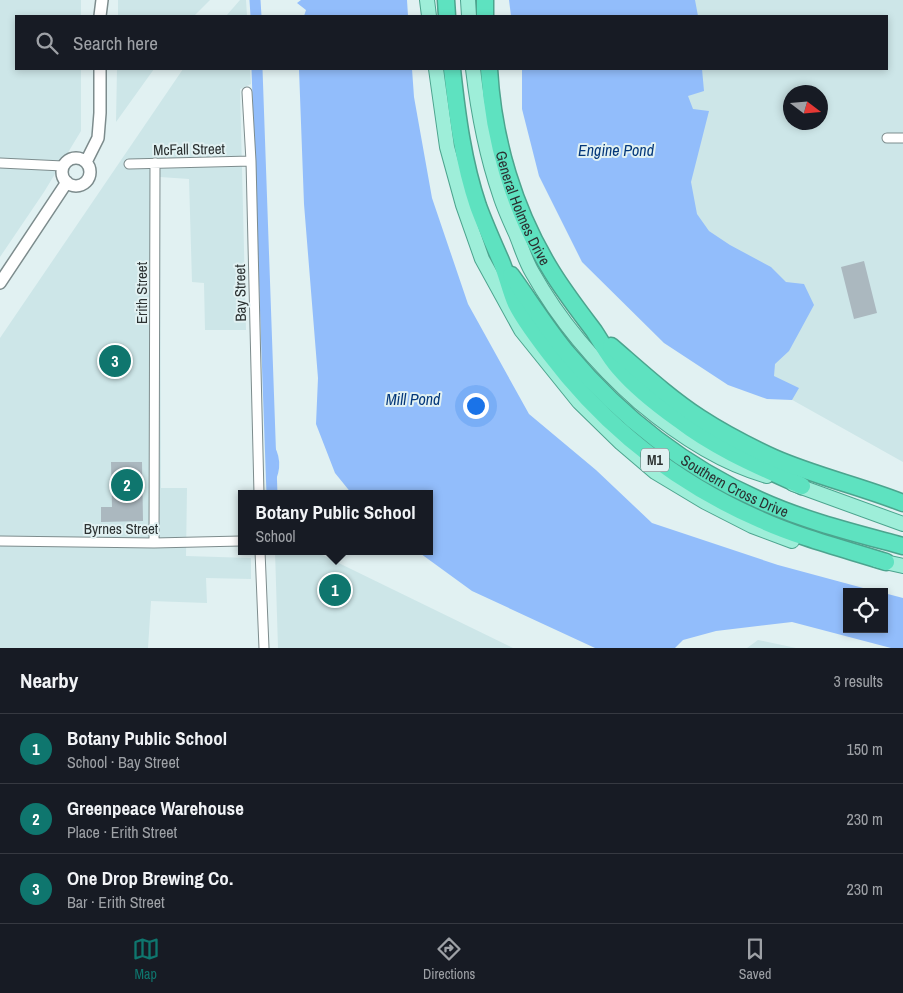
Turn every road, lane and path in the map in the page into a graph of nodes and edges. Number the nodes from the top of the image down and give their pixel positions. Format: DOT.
graph roads {
  1 [pos="102,0"];
  2 [pos="427,0"];
  3 [pos="446,0"];
  4 [pos="468,0"];
  5 [pos="485,0"];
  6 [pos="100,15"];
  7 [pos="429,15"];
  8 [pos="447,15"];
  9 [pos="469,15"];
  10 [pos="485,15"];
  11 [pos="100,70"];
  12 [pos="436,70"];
  13 [pos="452,70"];
  14 [pos="473,70"];
  15 [pos="488,70"];
  16 [pos="247,92"];
  17 [pos="887,138"];
  18 [pos="903,138"];
  19 [pos="251,161"];
  20 [pos="86,162"];
  21 [pos="0,163"];
  22 [pos="128,164"];
  23 [pos="155,164"];
  24 [pos="63,166"];
  25 [pos="67,182"];
  26 [pos="502,263"];
  27 [pos="0,284"];
  28 [pos="594,332"];
  29 [pos="802,486"];
  30 [pos="259,490"];
  31 [pos="903,503"];
  32 [pos="903,524"];
  33 [pos="0,541"];
  34 [pos="238,541"];
  35 [pos="154,543"];
  36 [pos="903,546"];
  37 [pos="260,555"];
  38 [pos="886,562"];
  39 [pos="903,566"];
  40 [pos="264,648"];
  1 -- 6 [label="street"];
  2 -- 7 [label="main road"];
  3 -- 8 [label="highway"];
  4 -- 9 [label="main road"];
  5 -- 10 [label="highway"];
  11 -- 20 [label="street"];
  12 -- 38 [label="main road"];
  13 -- 26 [label="highway, M1"];
  14 -- 29 [label="main road"];
  15 -- 28 [label="highway, General Holmes Drive"];
  16 -- 19 [label="street, Bay Street"];
  17 -- 18 [label="street"];
  19 -- 23 [label="street, McFall Street"];
  19 -- 30 [label="street, Bay Street"];
  20 -- 24 [label="street"];
  20 -- 25 [label="street"];
  21 -- 24 [label="street"];
  22 -- 23 [label="street, McFall Street"];
  23 -- 35 [label="street, Erith Street"];
  24 -- 25 [label="street"];
  25 -- 27 [label="street"];
  26 -- 36 [label="highway, Southern Cross Drive / M1"];
  26 -- 38 [label="highway, M1"];
  28 -- 29 [label="highway"];
  28 -- 31 [label="highway"];
  29 -- 32 [label="main road"];
  33 -- 35 [label="street, Byrnes Street"];
  34 -- 35 [label="street, Byrnes Street"];
  37 -- 40 [label="street"];
  38 -- 39 [label="main road, M1"];
}
